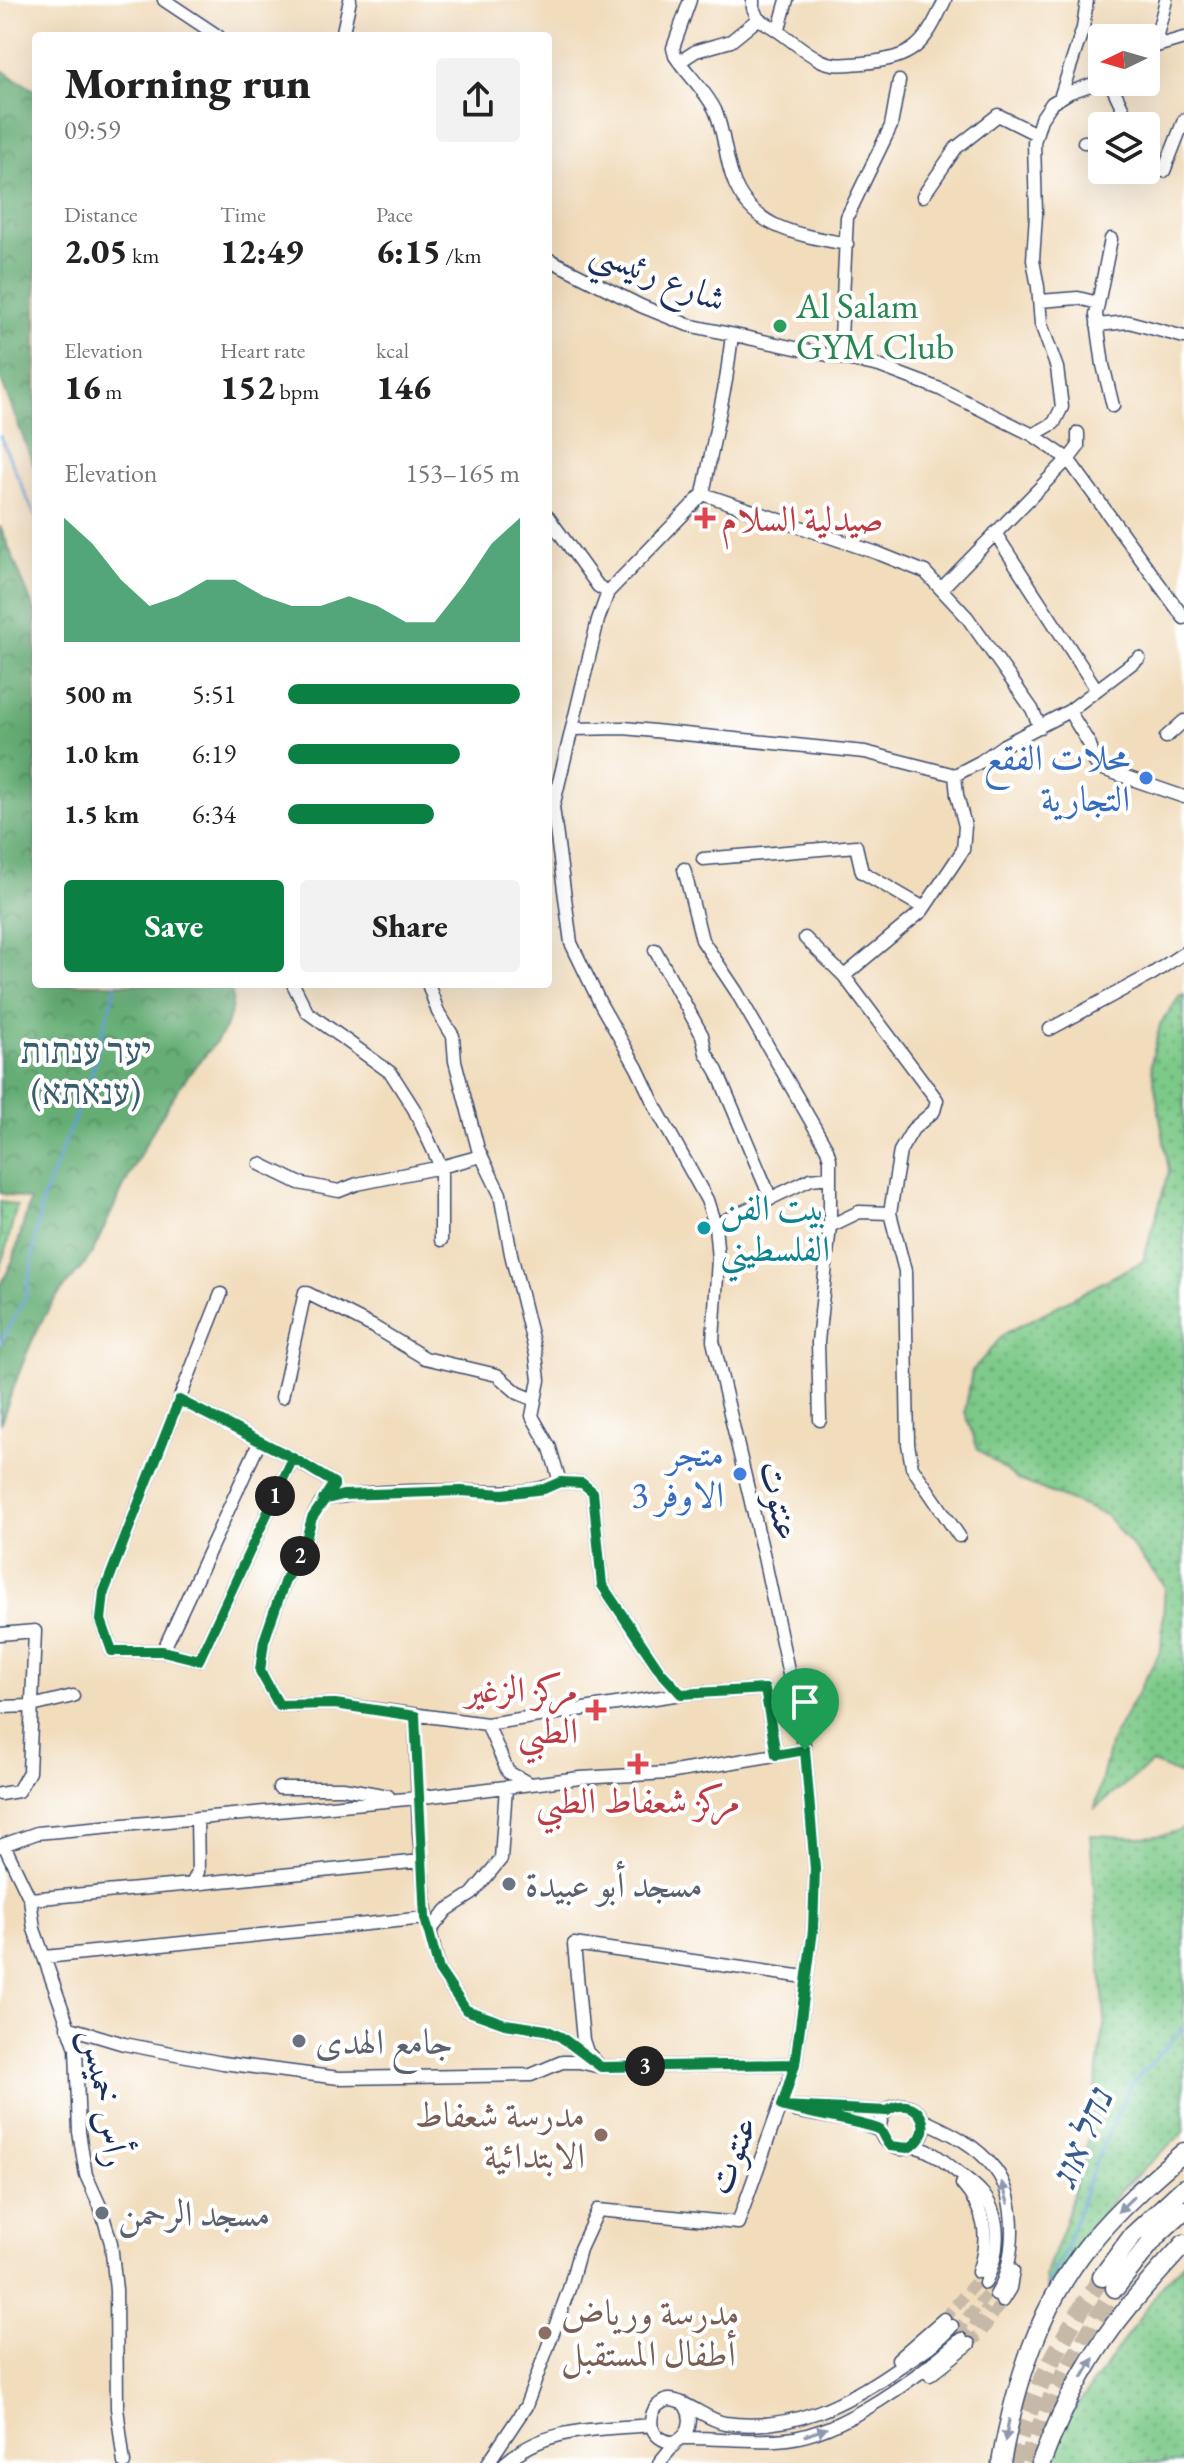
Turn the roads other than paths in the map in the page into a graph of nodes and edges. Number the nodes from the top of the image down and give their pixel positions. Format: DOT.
graph roads {
  1 [pos="164,0"];
  2 [pos="350,0"];
  3 [pos="690,0"];
  4 [pos="753,0"];
  5 [pos="787,0"];
  6 [pos="945,0"];
  7 [pos="1087,0"];
  8 [pos="1166,0"];
  9 [pos="758,19"];
  10 [pos="1160,24"];
  11 [pos="779,29"];
  12 [pos="212,32"];
  13 [pos="343,32"];
  14 [pos="1184,38"];
  15 [pos="1160,44"];
  16 [pos="679,62"];
  17 [pos="899,81"];
  18 [pos="1088,87"];
  19 [pos="1060,98"];
  20 [pos="1184,120"];
  21 [pos="1036,134"];
  22 [pos="1084,142"];
  23 [pos="1088,142"];
  24 [pos="1164,171"];
  25 [pos="923,196"];
  26 [pos="1111,239"];
  27 [pos="847,244"];
  28 [pos="552,261"];
  29 [pos="1040,301"];
  30 [pos="1098,303"];
  31 [pos="1097,325"];
  32 [pos="732,336"];
  33 [pos="1184,337"];
  34 [pos="840,358"];
  35 [pos="1113,406"];
  36 [pos="1078,433"];
  37 [pos="1033,435"];
  38 [pos="1068,459"];
  39 [pos="703,494"];
  40 [pos="552,523"];
  41 [pos="995,533"];
  42 [pos="941,589"];
  43 [pos="608,592"];
  44 [pos="1184,618"];
  45 [pos="1139,658"];
  46 [pos="1097,690"];
  47 [pos="1069,711"];
  48 [pos="1184,721"];
  49 [pos="1040,727"];
  50 [pos="572,729"];
  51 [pos="1166,737"];
  52 [pos="955,775"];
  53 [pos="1184,797"];
  54 [pos="703,859"];
  55 [pos="684,869"];
  56 [pos="924,908"];
  57 [pos="805,938"];
  58 [pos="655,950"];
  59 [pos="1184,953"];
  60 [pos="844,976"];
  61 [pos="295,988"];
  62 [pos="429,988"];
  63 [pos="1050,1029"];
  64 [pos="481,1156"];
  65 [pos="260,1164"];
  66 [pos="441,1167"];
  67 [pos="830,1177"];
  68 [pos="771,1199"];
  69 [pos="890,1213"];
  70 [pos="715,1225"];
  71 [pos="830,1226"];
  72 [pos="441,1240"];
  73 [pos="221,1294"];
  74 [pos="282,1397"];
  75 [pos="179,1400"];
  76 [pos="535,1400"];
  77 [pos="820,1420"];
  78 [pos="260,1441"];
  79 [pos="293,1458"];
  80 [pos="560,1482"];
  81 [pos="323,1500"];
  82 [pos="959,1536"];
  83 [pos="0,1634"];
  84 [pos="163,1651"];
  85 [pos="681,1694"];
  86 [pos="73,1696"];
  87 [pos="32,1706"];
  88 [pos="0,1707"];
  89 [pos="415,1716"];
  90 [pos="487,1724"];
  91 [pos="805,1750"];
  92 [pos="776,1755"];
  93 [pos="530,1784"];
  94 [pos="506,1787"];
  95 [pos="279,1788"];
  96 [pos="0,1794"];
  97 [pos="412,1798"];
  98 [pos="197,1818"];
  99 [pos="2,1846"];
  100 [pos="421,1861"];
  101 [pos="192,1884"];
  102 [pos="30,1899"];
  103 [pos="425,1918"];
  104 [pos="430,1931"];
  105 [pos="45,1957"];
  106 [pos="805,1977"];
  107 [pos="67,2027"];
  108 [pos="795,2064"];
  109 [pos="601,2067"];
  110 [pos="782,2106"];
  111 [pos="887,2111"];
  112 [pos="923,2120"];
  113 [pos="880,2131"];
  114 [pos="912,2146"];
  115 [pos="1184,2152"];
  116 [pos="939,2157"];
  117 [pos="1184,2188"];
  118 [pos="1184,2210"];
  119 [pos="1184,2244"];
  120 [pos="991,2287"];
  121 [pos="956,2332"];
  122 [pos="686,2407"];
  123 [pos="828,2410"];
  124 [pos="654,2430"];
  125 [pos="680,2439"];
  126 [pos="124,2463"];
  127 [pos="488,2463"];
  128 [pos="505,2463"];
  129 [pos="658,2463"];
  130 [pos="1001,2463"];
  131 [pos="1041,2463"];
  1 -- 12 [label="street"];
  2 -- 13 [label="street"];
  3 -- 16 [label="street"];
  4 -- 9 [label="street"];
  5 -- 11 [label="street"];
  6 -- 11 [label="street"];
  7 -- 19 [label="street"];
  8 -- 10 [label="street"];
  9 -- 11 [label="street"];
  9 -- 16 [label="street"];
  14 -- 15 [label="street"];
  16 -- 27 [label="street"];
  17 -- 27 [label="street"];
  18 -- 19 [label="street"];
  19 -- 21 [label="street"];
  20 -- 24 [label="street"];
  21 -- 25 [label="street"];
  21 -- 29 [label="street"];
  22 -- 23 [label="street"];
  26 -- 30 [label="street"];
  27 -- 34 [label="street"];
  28 -- 32 [label="street, شارع رئيسي"];
  29 -- 30 [label="street"];
  29 -- 37 [label="street"];
  30 -- 31 [label="street"];
  31 -- 33 [label="street"];
  31 -- 35 [label="street"];
  32 -- 34 [label="street, شارع رئيسي"];
  32 -- 39 [label="street"];
  34 -- 37 [label="street, شارع رئيسي"];
  36 -- 38 [label="street"];
  37 -- 38 [label="street, شارع رئيسي"];
  38 -- 41 [label="street"];
  38 -- 44 [label="street, شارع رئيسي"];
  39 -- 42 [label="street"];
  39 -- 43 [label="street"];
  40 -- 43 [label="street"];
  41 -- 42 [label="street"];
  41 -- 46 [label="street"];
  42 -- 49 [label="street"];
  43 -- 50 [label="street, عنتوت"];
  45 -- 46 [label="street"];
  46 -- 47 [label="street"];
  47 -- 49 [label="street"];
  47 -- 53 [label="street"];
  48 -- 51 [label="street"];
  49 -- 52 [label="street"];
  50 -- 52 [label="street"];
  50 -- 70 [label="street, عنتوت"];
  52 -- 56 [label="street"];
  54 -- 56 [label="street"];
  55 -- 67 [label="street"];
  56 -- 60 [label="street"];
  57 -- 60 [label="street"];
  58 -- 68 [label="street"];
  59 -- 63 [label="street"];
  60 -- 69 [label="street"];
  61 -- 66 [label="street"];
  62 -- 64 [label="street"];
  64 -- 66 [label="street"];
  64 -- 76 [label="street"];
  65 -- 66 [label="street"];
  66 -- 72 [label="street"];
  67 -- 68 [label="street"];
  67 -- 71 [label="street"];
  68 -- 70 [label="street"];
  69 -- 71 [label="street"];
  69 -- 82 [label="street"];
  70 -- 91 [label="street, عنتوت"];
  71 -- 77 [label="street"];
  73 -- 75 [label="street"];
  74 -- 76 [label="street"];
  75 -- 78 [label="street"];
  75 -- 84 [label="street"];
  76 -- 80 [label="street"];
  78 -- 79 [label="street"];
  78 -- 84 [label="street"];
  79 -- 81 [label="street"];
  79 -- 84 [label="street"];
  80 -- 81 [label="street"];
  80 -- 85 [label="street"];
  81 -- 89 [label="street"];
  83 -- 87 [label="street"];
  85 -- 90 [label="street"];
  85 -- 92 [label="street"];
  86 -- 87 [label="street"];
  87 -- 88 [label="street"];
  87 -- 96 [label="street"];
  89 -- 90 [label="street"];
  89 -- 97 [label="street"];
  90 -- 93 [label="street"];
  91 -- 92 [label="street"];
  91 -- 106 [label="street, عنتوت"];
  92 -- 93 [label="street"];
  93 -- 94 [label="street"];
  94 -- 97 [label="street"];
  94 -- 104 [label="street"];
  95 -- 97 [label="street"];
  97 -- 98 [label="street"];
  97 -- 100 [label="street"];
  98 -- 99 [label="street"];
  98 -- 101 [label="street"];
  99 -- 102 [label="street, رأس خميس"];
  100 -- 101 [label="street"];
  100 -- 103 [label="street"];
  101 -- 102 [label="street"];
  102 -- 105 [label="street, رأس خميس"];
  103 -- 104 [label="street"];
  103 -- 105 [label="street"];
  104 -- 109 [label="street"];
  105 -- 107 [label="street, رأس خميس"];
  106 -- 108 [label="street, عنتوت"];
  106 -- 109 [label="street"];
  107 -- 109 [label="street"];
  107 -- 126 [label="street, رأس خميس"];
  108 -- 109 [label="street"];
  108 -- 110 [label="street, عنتوت"];
  110 -- 111 [label="street"];
  110 -- 113 [label="street"];
  110 -- 127 [label="street, عنتوت"];
  111 -- 112 [label="street"];
  111 -- 113 [label="street"];
  112 -- 114 [label="street"];
  120 -- 112 [label="street, one-way"];
  113 -- 114 [label="street"];
  114 -- 116 [label="street"];
  115 -- 130 [label="highway, one-way"];
  116 -- 120 [label="street"];
  116 -- 120 [label="street"];
  117 -- 118 [label="highway"];
  131 -- 119 [label="highway, one-way"];
  121 -- 123 [label="street"];
  121 -- 123 [label="street"];
  125 -- 121 [label="street, one-way"];
  122 -- 123 [label="street"];
  122 -- 124 [label="street"];
  122 -- 125 [label="street"];
  124 -- 125 [label="street"];
  124 -- 128 [label="street"];
  124 -- 129 [label="street"];
  125 -- 129 [label="street"];
}
